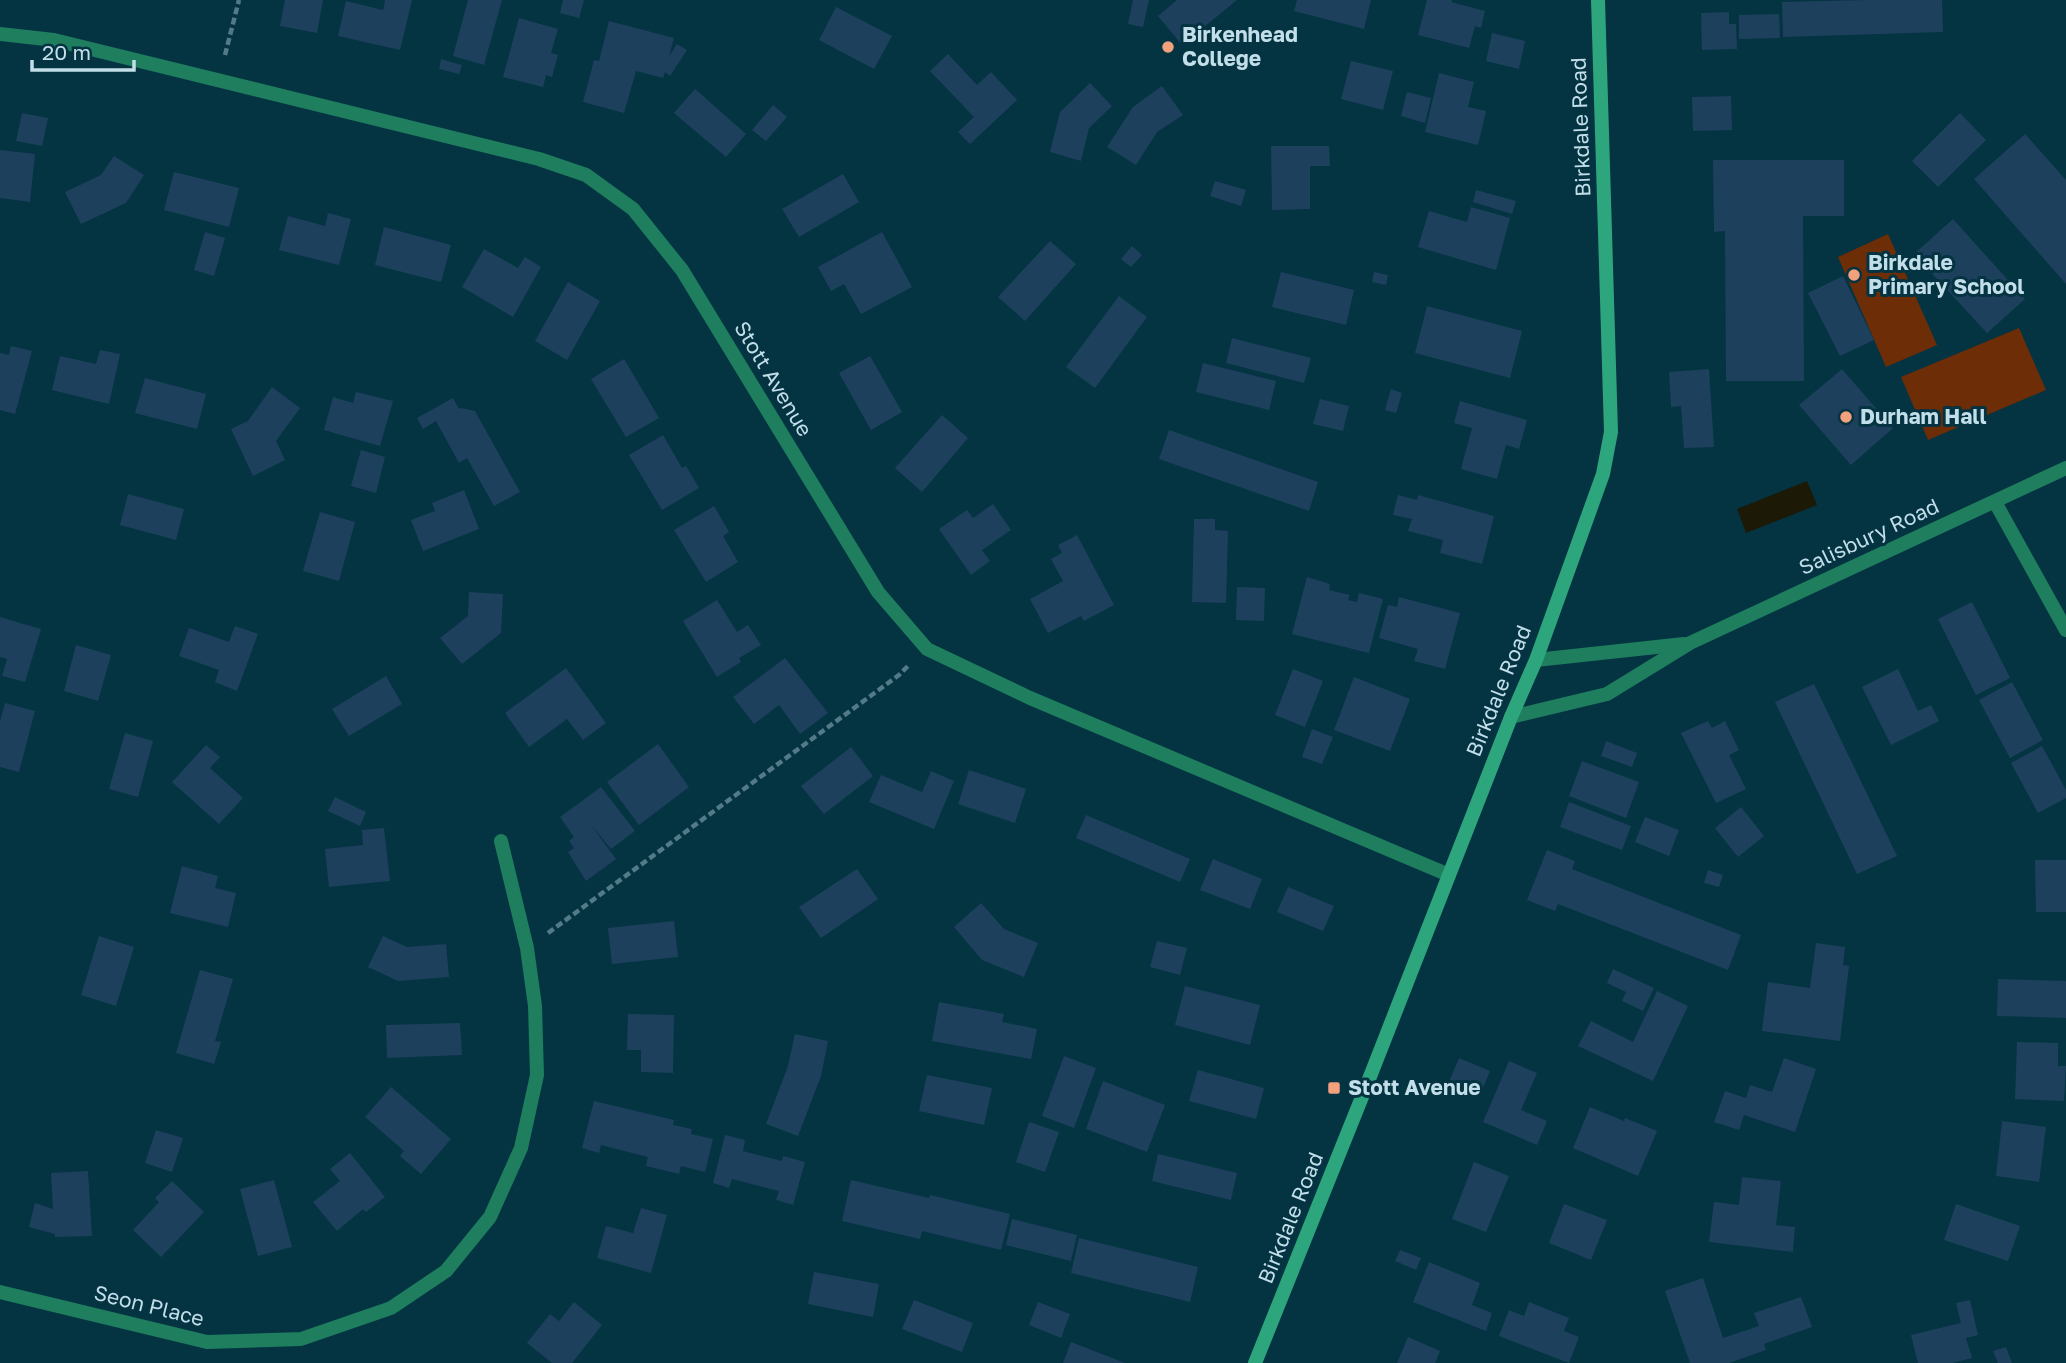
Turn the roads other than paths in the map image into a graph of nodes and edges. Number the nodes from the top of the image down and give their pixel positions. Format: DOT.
graph roads {
  1 [pos="1598,0"];
  2 [pos="0,34"];
  3 [pos="2066,468"];
  4 [pos="1995,502"];
  5 [pos="2066,630"];
  6 [pos="1690,643"];
  7 [pos="1536,660"];
  8 [pos="1511,717"];
  9 [pos="501,841"];
  10 [pos="1449,875"];
  11 [pos="0,1292"];
  12 [pos="1255,1363"];
  1 -- 7 [label="main road, Birkdale Road"];
  2 -- 10 [label="street, Stott Avenue"];
  3 -- 4 [label="street, Salisbury Road"];
  4 -- 5 [label="street"];
  4 -- 6 [label="street, Salisbury Road"];
  6 -- 7 [label="street, Salisbury Road"];
  6 -- 8 [label="street, Salisbury Road"];
  7 -- 8 [label="main road, Birkdale Road"];
  8 -- 10 [label="main road, Birkdale Road"];
  9 -- 11 [label="street, Seon Place"];
  10 -- 12 [label="main road, Birkdale Road"];
}
